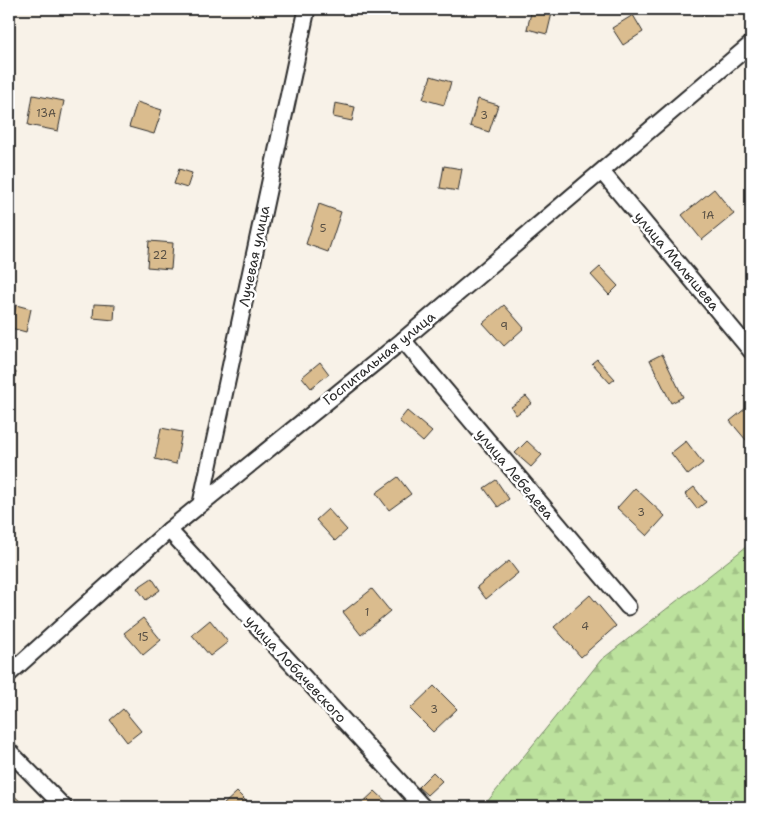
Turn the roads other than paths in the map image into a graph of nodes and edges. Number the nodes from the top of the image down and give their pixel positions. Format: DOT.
graph roads {
  1 [pos="307,9"];
  2 [pos="751,44"];
  3 [pos="602,172"];
  4 [pos="403,340"];
  5 [pos="751,351"];
  6 [pos="201,503"];
  7 [pos="169,530"];
  8 [pos="628,608"];
  9 [pos="9,674"];
  10 [pos="9,751"];
  11 [pos="64,807"];
  12 [pos="423,807"];
  1 -- 6 [label="street, Лучевая улица"];
  2 -- 3 [label="street, Госпитальная улица"];
  3 -- 4 [label="street, Госпитальная улица"];
  3 -- 5 [label="street, улица Малышева"];
  4 -- 6 [label="street, Госпитальная улица"];
  4 -- 8 [label="street, улица Лебедева"];
  6 -- 7 [label="street, Госпитальная улица"];
  7 -- 9 [label="street, Госпитальная улица"];
  7 -- 12 [label="street, улица Лобачевского"];
  10 -- 11 [label="street"];
}
